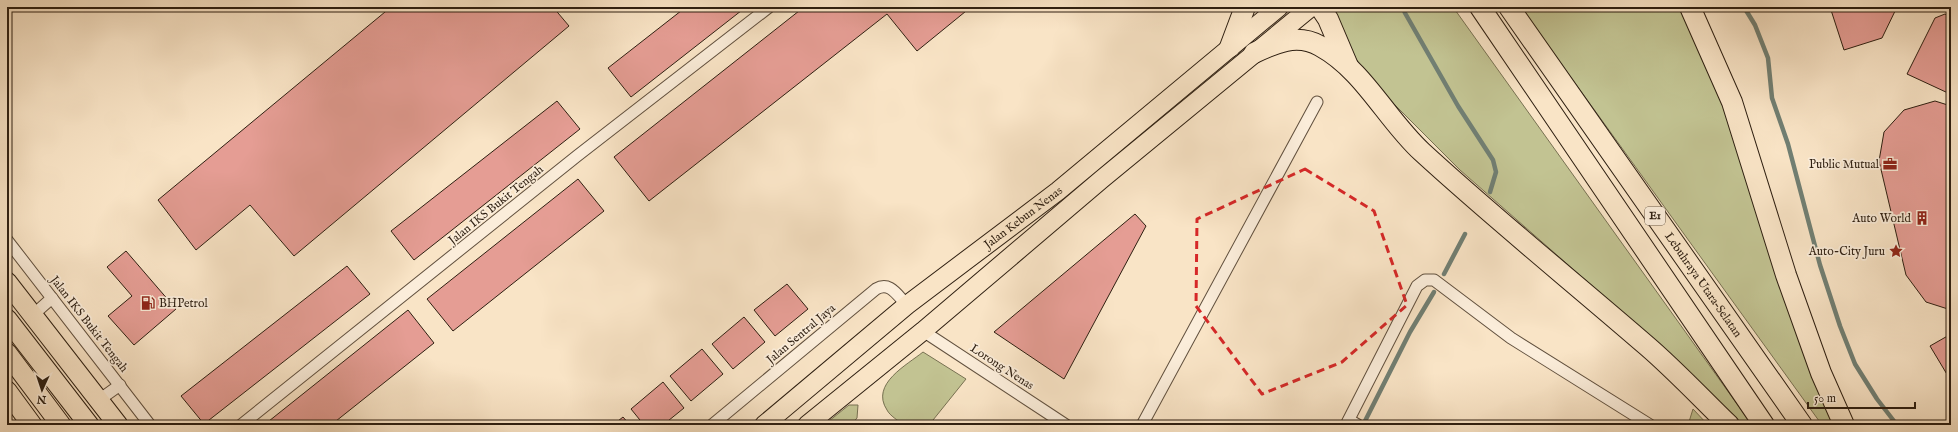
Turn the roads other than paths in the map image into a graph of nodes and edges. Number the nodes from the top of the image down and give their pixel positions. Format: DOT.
graph roads {
  1 [pos="769,7"];
  2 [pos="1245,7"];
  3 [pos="1279,7"];
  4 [pos="1311,7"];
  5 [pos="1320,7"];
  6 [pos="1480,7"];
  7 [pos="1509,7"];
  8 [pos="1690,7"];
  9 [pos="1230,47"];
  10 [pos="1254,53"];
  11 [pos="1348,66"];
  12 [pos="1317,102"];
  13 [pos="7,240"];
  14 [pos="7,282"];
  15 [pos="52,298"];
  16 [pos="907,305"];
  17 [pos="33,315"];
  18 [pos="7,319"];
  19 [pos="923,331"];
  20 [pos="7,353"];
  21 [pos="120,385"];
  22 [pos="7,391"];
  23 [pos="99,400"];
  24 [pos="1352,423"];
  25 [pos="32,425"];
  26 [pos="61,425"];
  27 [pos="89,425"];
  28 [pos="118,425"];
  29 [pos="150,425"];
  30 [pos="241,425"];
  31 [pos="712,425"];
  32 [pos="764,425"];
  33 [pos="806,425"];
  34 [pos="1066,425"];
  35 [pos="1142,425"];
  36 [pos="1650,425"];
  37 [pos="1729,425"];
  38 [pos="1764,425"];
  39 [pos="1802,425"];
  40 [pos="1844,425"];
  1 -- 30 [label="street, Jalan IKS Bukit Tengah"];
  2 -- 9 [label="highway"];
  3 -- 9 [label="main road, Jalan Kebun Nenas"];
  4 -- 10 [label="main road, Jalan Kebun Nenas"];
  5 -- 11 [label="highway"];
  6 -- 38 [label="highway, E1"];
  7 -- 39 [label="highway, Lebuhraya Utara–Selatan / E1"];
  8 -- 40 [label="highway"];
  9 -- 16 [label="main road, Jalan Kebun Nenas"];
  10 -- 11 [label="highway"];
  10 -- 19 [label="main road, Jalan Kebun Nenas"];
  11 -- 37 [label="highway"];
  12 -- 35 [label="street"];
  13 -- 15 [label="street, Jalan IKS Bukit Tengah"];
  14 -- 17 [label="highway"];
  15 -- 17 [label="street"];
  15 -- 21 [label="street, Jalan IKS Bukit Tengah"];
  16 -- 31 [label="street, Jalan Sentral Jaya"];
  16 -- 32 [label="main road, Jalan Kebun Nenas"];
  17 -- 23 [label="highway"];
  18 -- 27 [label="highway"];
  19 -- 33 [label="main road, Jalan Kebun Nenas"];
  19 -- 34 [label="street, Lorong Nenas"];
  20 -- 26 [label="highway"];
  21 -- 23 [label="street"];
  21 -- 29 [label="street, Jalan IKS Bukit Tengah"];
  22 -- 25 [label="highway"];
  23 -- 28 [label="highway"];
  24 -- 36 [label="street"];
}
